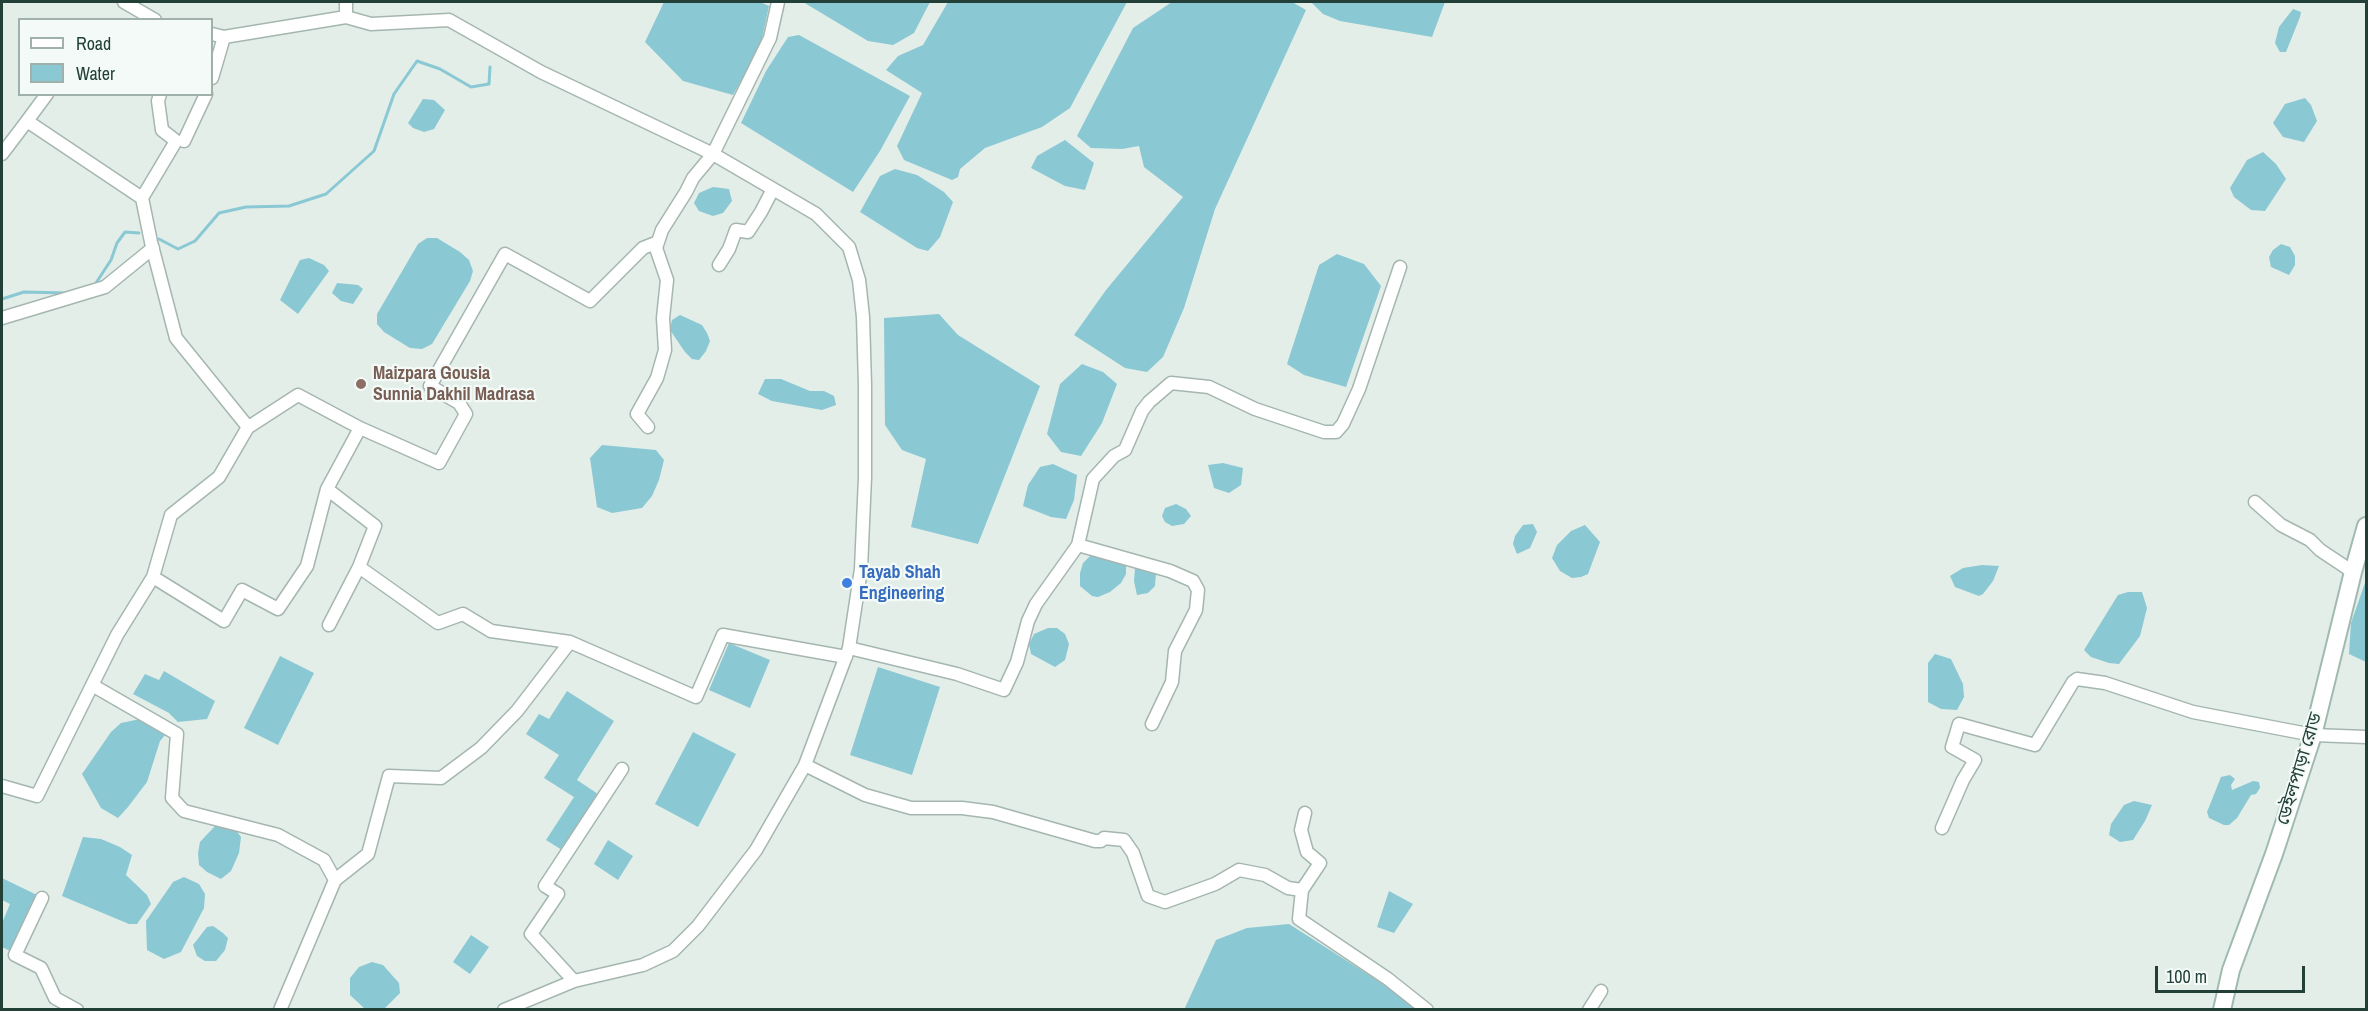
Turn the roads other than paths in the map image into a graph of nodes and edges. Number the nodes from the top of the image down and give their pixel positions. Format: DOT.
graph roads {
  1 [pos="124,2"];
  2 [pos="346,2"];
  3 [pos="778,2"];
  4 [pos="346,17"];
  5 [pos="153,18"];
  6 [pos="218,35"];
  7 [pos="213,71"];
  8 [pos="45,96"];
  9 [pos="159,96"];
  10 [pos="205,96"];
  11 [pos="27,121"];
  12 [pos="6,136"];
  13 [pos="184,141"];
  14 [pos="2,154"];
  15 [pos="713,154"];
  16 [pos="772,189"];
  17 [pos="142,198"];
  18 [pos="658,242"];
  19 [pos="153,248"];
  20 [pos="718,265"];
  21 [pos="1400,267"];
  22 [pos="2,318"];
  23 [pos="648,427"];
  24 [pos="247,428"];
  25 [pos="360,428"];
  26 [pos="327,489"];
  27 [pos="2255,502"];
  28 [pos="2367,526"];
  29 [pos="1078,545"];
  30 [pos="359,567"];
  31 [pos="2353,572"];
  32 [pos="153,577"];
  33 [pos="329,625"];
  34 [pos="570,642"];
  35 [pos="847,652"];
  36 [pos="92,685"];
  37 [pos="1152,724"];
  38 [pos="2313,735"];
  39 [pos="2367,737"];
  40 [pos="805,765"];
  41 [pos="621,769"];
  42 [pos="2,786"];
  43 [pos="1305,813"];
  44 [pos="1942,828"];
  45 [pos="334,879"];
  46 [pos="1302,890"];
  47 [pos="42,898"];
  48 [pos="574,981"];
  49 [pos="1601,991"];
  50 [pos="77,1010"];
  51 [pos="280,1010"];
  52 [pos="504,1010"];
  53 [pos="1427,1010"];
  54 [pos="1589,1010"];
  55 [pos="2222,1010"];
  1 -- 5 [label="street"];
  2 -- 4 [label="street"];
  3 -- 15 [label="street"];
  4 -- 6 [label="street"];
  4 -- 15 [label="street"];
  6 -- 7 [label="street"];
  8 -- 11 [label="street"];
  9 -- 17 [label="street"];
  10 -- 13 [label="street"];
  11 -- 12 [label="street"];
  11 -- 17 [label="street"];
  12 -- 14 [label="street"];
  15 -- 16 [label="street"];
  15 -- 18 [label="street"];
  16 -- 20 [label="street"];
  16 -- 35 [label="street"];
  17 -- 19 [label="street"];
  18 -- 23 [label="street"];
  18 -- 25 [label="street"];
  19 -- 22 [label="street"];
  19 -- 24 [label="street"];
  21 -- 29 [label="street"];
  24 -- 25 [label="street"];
  24 -- 32 [label="street"];
  25 -- 26 [label="street"];
  26 -- 30 [label="street"];
  26 -- 32 [label="street"];
  27 -- 31 [label="street"];
  28 -- 31 [label="main road, ডেইলপাড়া রোড"];
  29 -- 35 [label="street"];
  29 -- 37 [label="street"];
  30 -- 33 [label="street"];
  30 -- 34 [label="street"];
  31 -- 38 [label="main road, ডেইলপাড়া রোড"];
  32 -- 36 [label="street"];
  34 -- 35 [label="street"];
  34 -- 45 [label="street"];
  35 -- 40 [label="street"];
  36 -- 42 [label="street"];
  36 -- 45 [label="street"];
  38 -- 39 [label="street"];
  38 -- 44 [label="street"];
  38 -- 55 [label="main road, ডেইলপাড়া রোড"];
  40 -- 46 [label="street"];
  40 -- 48 [label="street"];
  41 -- 48 [label="street"];
  43 -- 46 [label="street"];
  45 -- 51 [label="street"];
  46 -- 53 [label="street"];
  47 -- 50 [label="street"];
  48 -- 52 [label="street"];
  49 -- 54 [label="street"];
}
